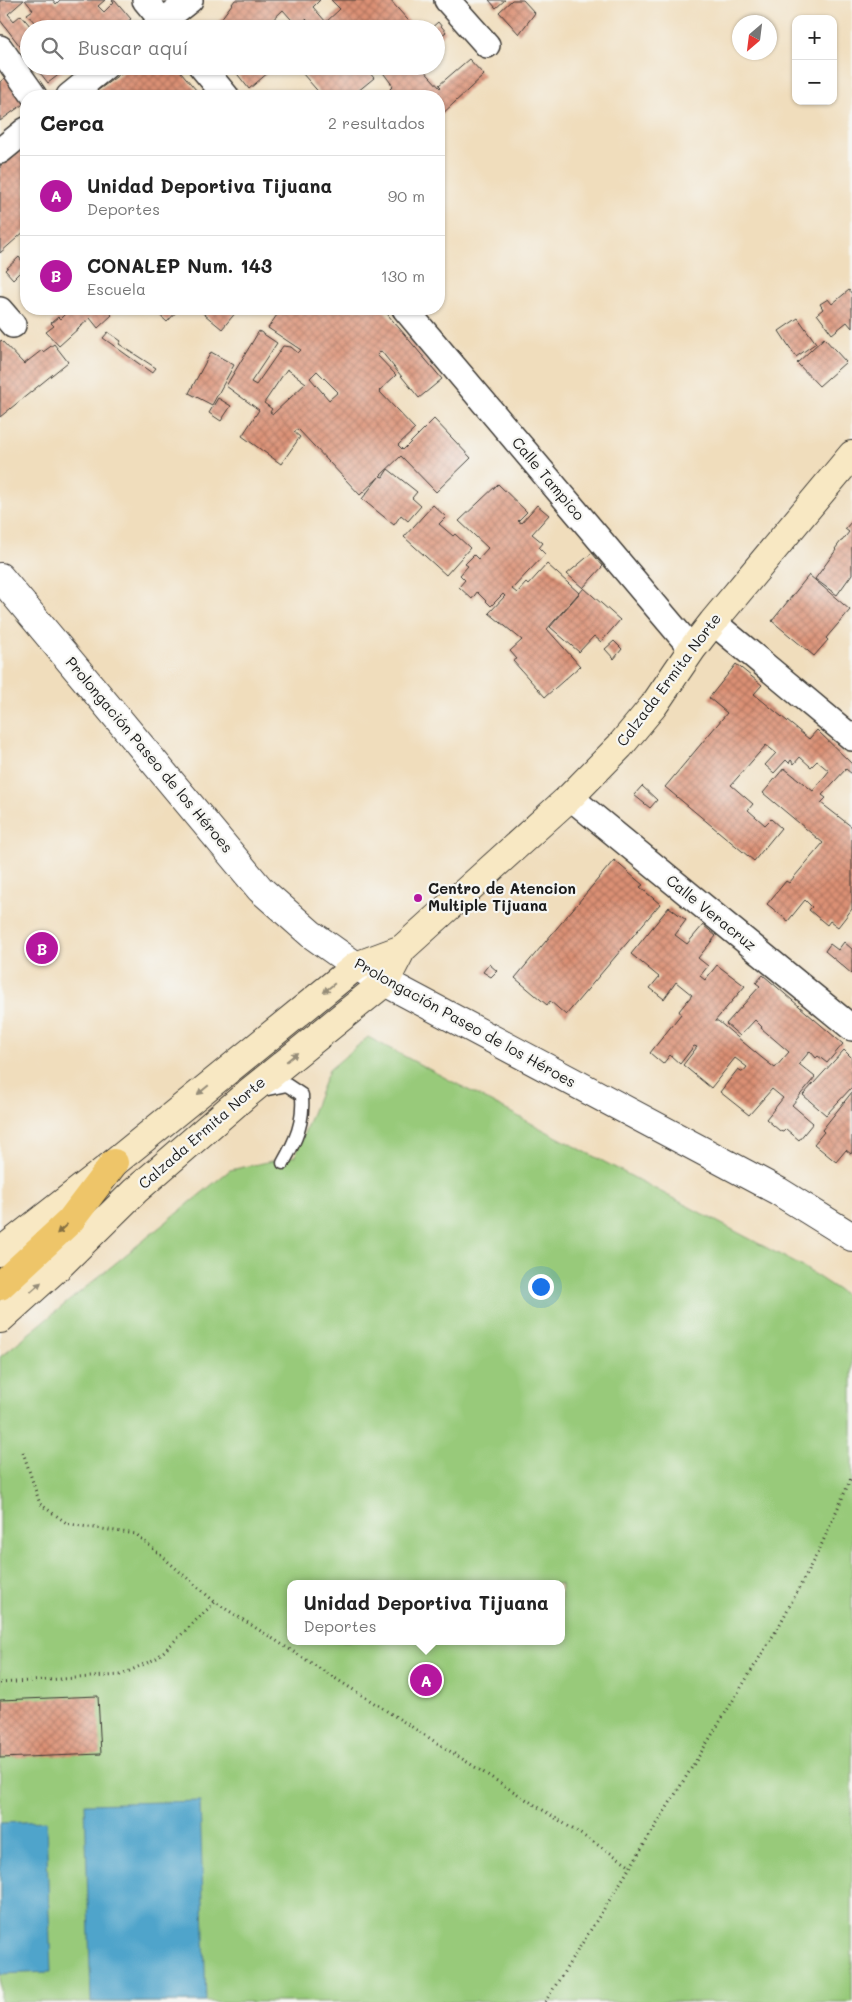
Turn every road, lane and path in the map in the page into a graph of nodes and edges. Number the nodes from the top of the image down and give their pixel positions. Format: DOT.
graph roads {
  1 [pos="145,0"];
  2 [pos="190,0"];
  3 [pos="447,0"];
  4 [pos="157,20"];
  5 [pos="168,20"];
  6 [pos="486,45"];
  7 [pos="0,48"];
  8 [pos="95,75"];
  9 [pos="208,75"];
  10 [pos="30,90"];
  11 [pos="76,90"];
  12 [pos="221,90"];
  13 [pos="20,135"];
  14 [pos="0,151"];
  15 [pos="410,315"];
  16 [pos="852,455"];
  17 [pos="0,577"];
  18 [pos="713,622"];
  19 [pos="692,649"];
  20 [pos="852,738"];
  21 [pos="570,797"];
  22 [pos="402,949"];
  23 [pos="356,966"];
  24 [pos="385,982"];
  25 [pos="852,1028"];
  26 [pos="248,1092"];
  27 [pos="114,1163"];
  28 [pos="283,1163"];
  29 [pos="852,1236"];
  30 [pos="0,1252"];
  31 [pos="0,1286"];
  32 [pos="0,1320"];
  33 [pos="23,1452"];
  34 [pos="852,1476"];
  35 [pos="215,1602"];
  36 [pos="0,1683"];
  37 [pos="631,1866"];
  38 [pos="545,2002"];
  1 -- 4 [label="street"];
  2 -- 5 [label="street"];
  3 -- 6 [label="street"];
  7 -- 10 [label="street"];
  8 -- 11 [label="street"];
  9 -- 12 [label="street"];
  13 -- 14 [label="street"];
  15 -- 19 [label="street, Calle Tampico"];
  16 -- 18 [label="main road, Calzada Ermita Norte"];
  17 -- 23 [label="street, Prolongación Paseo de los Héroes"];
  18 -- 19 [label="main road, Calzada Ermita Norte"];
  18 -- 20 [label="street"];
  19 -- 21 [label="main road, Calzada Ermita Norte"];
  21 -- 22 [label="main road, Calzada Ermita Norte"];
  21 -- 25 [label="street, Calle Veracruz"];
  22 -- 23 [label="main road, Calzada Ermita Norte"];
  22 -- 24 [label="main road, Calzada Ermita Norte"];
  23 -- 24 [label="street, Prolongación Paseo de los Héroes"];
  23 -- 27 [label="main road, Calzada Ermita Norte, one-way"];
  26 -- 24 [label="main road, Calzada Ermita Norte, one-way"];
  24 -- 29 [label="street, Prolongación Paseo de los Héroes"];
  26 -- 28 [label="lane"];
  32 -- 26 [label="main road, Calzada Ermita Norte, one-way"];
  27 -- 30 [label="main road, Calzada Ermita Norte"];
  27 -- 31 [label="highway, one-way"];
  33 -- 35 [label="path"];
  34 -- 37 [label="path"];
  35 -- 36 [label="path"];
  35 -- 37 [label="path"];
  37 -- 38 [label="path"];
}
